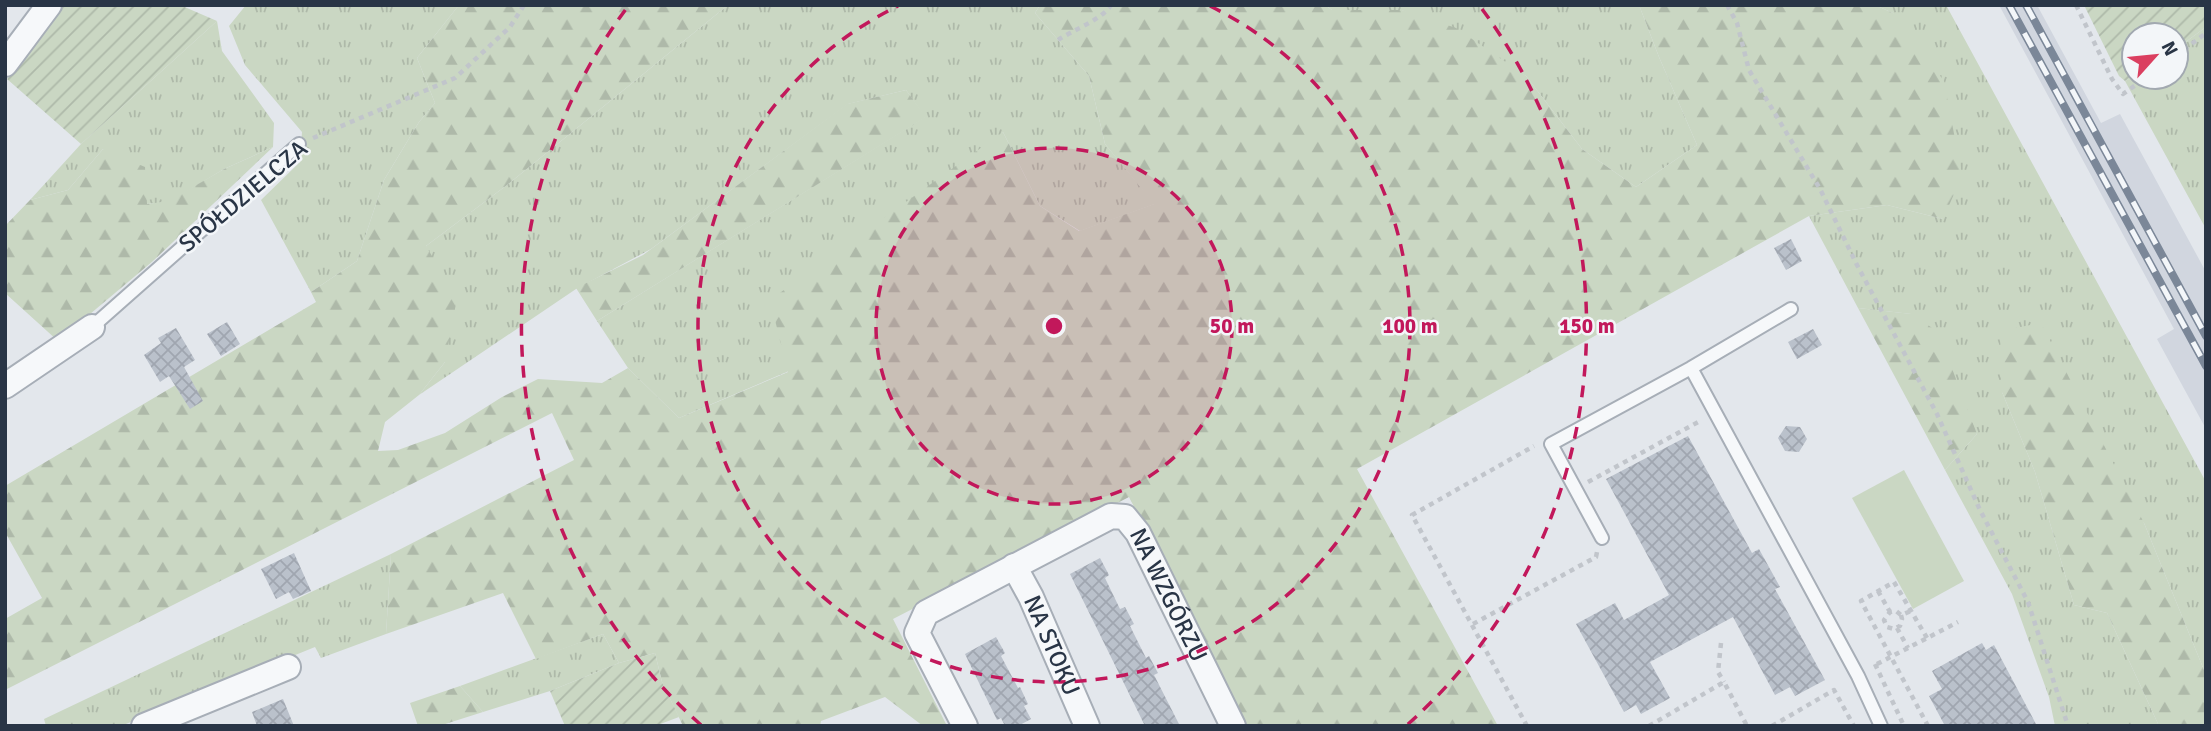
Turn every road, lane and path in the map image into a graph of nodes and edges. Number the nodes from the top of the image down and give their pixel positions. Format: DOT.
graph roads {
  1 [pos="49,5"];
  2 [pos="524,5"];
  3 [pos="1111,5"];
  4 [pos="1727,5"];
  5 [pos="2076,5"];
  6 [pos="2206,33"];
  7 [pos="1058,40"];
  8 [pos="2190,45"];
  9 [pos="5,64"];
  10 [pos="2120,90"];
  11 [pos="299,144"];
  12 [pos="1791,309"];
  13 [pos="92,327"];
  14 [pos="1692,368"];
  15 [pos="5,386"];
  16 [pos="1705,419"];
  17 [pos="1532,447"];
  18 [pos="1576,489"];
  19 [pos="1602,538"];
  20 [pos="1582,564"];
  21 [pos="1014,566"];
  22 [pos="1878,591"];
  23 [pos="1911,611"];
  24 [pos="1890,612"];
  25 [pos="1901,615"];
  26 [pos="1958,622"];
  27 [pos="1472,624"];
  28 [pos="1885,624"];
  29 [pos="1897,628"];
  30 [pos="1876,629"];
  31 [pos="1927,638"];
  32 [pos="1721,643"];
  33 [pos="1908,648"];
  34 [pos="1891,657"];
  35 [pos="1877,664"];
  36 [pos="288,667"];
  37 [pos="1724,682"];
  38 [pos="144,726"];
  39 [pos="965,726"];
  40 [pos="1087,726"];
  41 [pos="1233,726"];
  42 [pos="1527,726"];
  43 [pos="1649,726"];
  44 [pos="1747,726"];
  45 [pos="1772,726"];
  46 [pos="1854,726"];
  47 [pos="1881,726"];
  48 [pos="1928,726"];
  49 [pos="2068,726"];
  1 -- 9 [label="street"];
  2 -- 11 [label="path, SPÓŁDZIELCZA"];
  3 -- 7 [label="path"];
  4 -- 49 [label="path"];
  5 -- 10 [label="path"];
  6 -- 8 [label="path"];
  11 -- 13 [label="lane, SPÓŁDZIELCZA"];
  12 -- 14 [label="lane"];
  13 -- 15 [label="street, SPÓŁDZIELCZA"];
  14 -- 18 [label="lane"];
  14 -- 47 [label="lane"];
  16 -- 18 [label="path"];
  17 -- 27 [label="path"];
  18 -- 19 [label="lane"];
  20 -- 27 [label="path"];
  21 -- 39 [label="street, NA WZGÓRZU"];
  21 -- 40 [label="street, NA STOKU"];
  21 -- 41 [label="street, NA WZGÓRZU"];
  22 -- 23 [label="path"];
  22 -- 24 [label="path"];
  22 -- 30 [label="path"];
  23 -- 25 [label="path"];
  23 -- 31 [label="path"];
  24 -- 25 [label="path"];
  24 -- 28 [label="path"];
  25 -- 29 [label="path"];
  26 -- 31 [label="path"];
  27 -- 42 [label="path"];
  28 -- 29 [label="path"];
  28 -- 30 [label="path"];
  29 -- 33 [label="path"];
  30 -- 34 [label="path"];
  31 -- 33 [label="path"];
  32 -- 37 [label="path"];
  33 -- 34 [label="path"];
  34 -- 35 [label="path"];
  34 -- 48 [label="path"];
  36 -- 38 [label="street"];
  37 -- 43 [label="path"];
  37 -- 44 [label="path"];
  45 -- 46 [label="path"];
}
